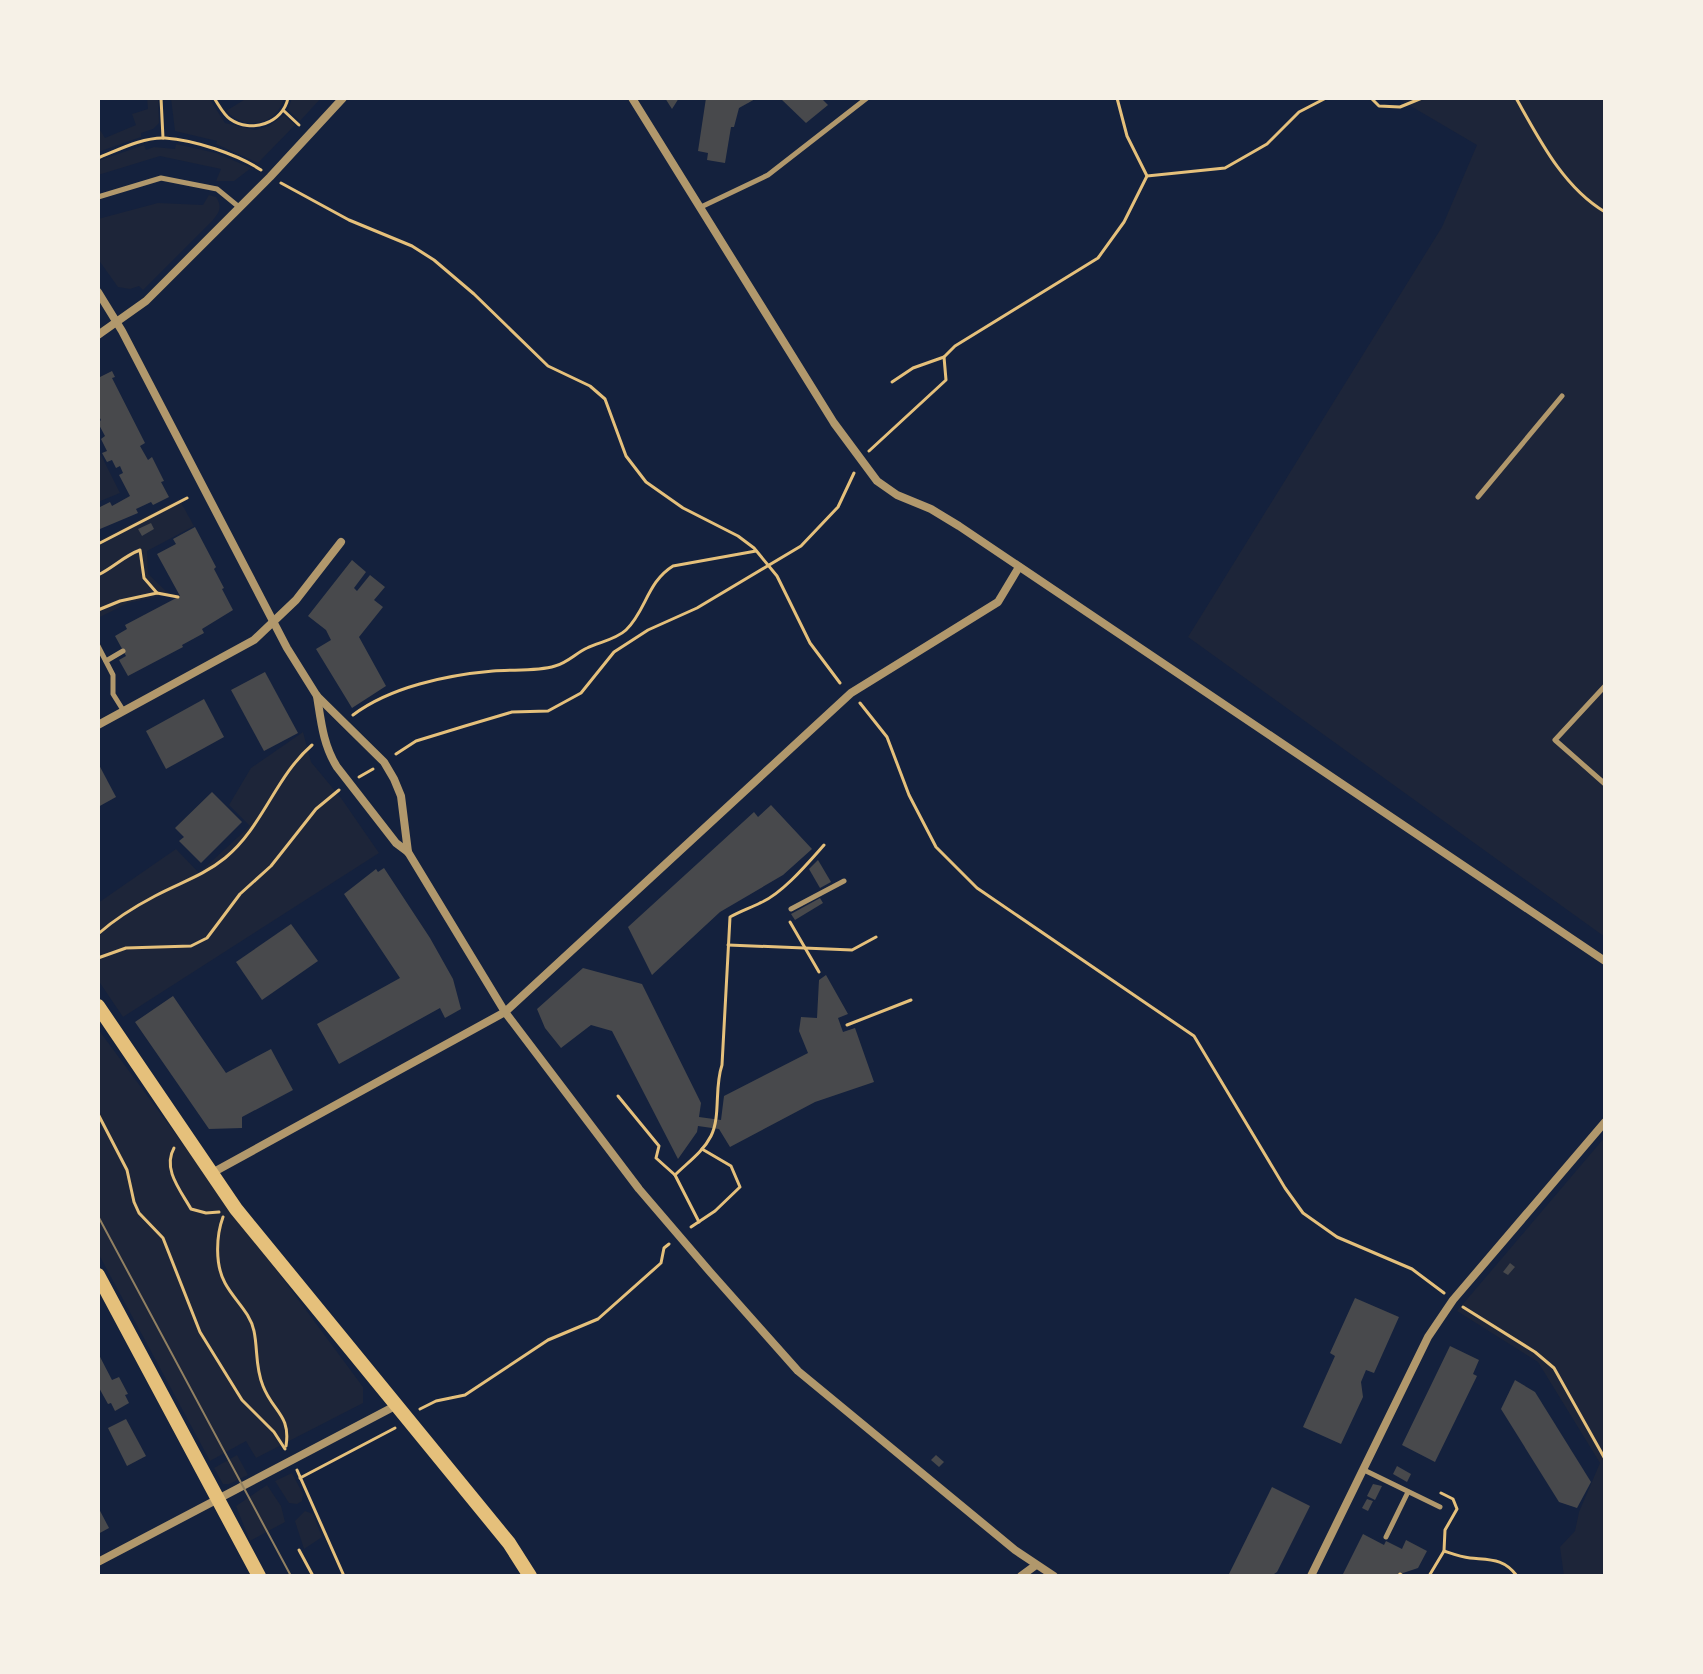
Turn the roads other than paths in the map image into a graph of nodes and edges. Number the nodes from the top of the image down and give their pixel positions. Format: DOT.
graph roads {
  1 [pos="343,98"];
  2 [pos="632,98"];
  3 [pos="867,98"];
  4 [pos="98,197"];
  5 [pos="239,207"];
  6 [pos="700,208"];
  7 [pos="98,292"];
  8 [pos="117,323"];
  9 [pos="98,335"];
  10 [pos="1562,396"];
  11 [pos="1478,497"];
  12 [pos="341,542"];
  13 [pos="1019,567"];
  14 [pos="273,625"];
  15 [pos="98,646"];
  16 [pos="123,651"];
  17 [pos="106,662"];
  18 [pos="98,667"];
  19 [pos="1605,686"];
  20 [pos="317,696"];
  21 [pos="123,711"];
  22 [pos="98,725"];
  23 [pos="1605,784"];
  24 [pos="408,852"];
  25 [pos="844,881"];
  26 [pos="791,909"];
  27 [pos="1605,961"];
  28 [pos="98,1006"];
  29 [pos="505,1012"];
  30 [pos="1605,1122"];
  31 [pos="212,1173"];
  32 [pos="98,1275"];
  33 [pos="397,1405"];
  34 [pos="1363,1470"];
  35 [pos="1408,1492"];
  36 [pos="219,1500"];
  37 [pos="1440,1507"];
  38 [pos="1386,1537"];
  39 [pos="98,1562"];
  40 [pos="1036,1565"];
  41 [pos="259,1576"];
  42 [pos="530,1576"];
  43 [pos="1021,1576"];
  44 [pos="1054,1576"];
  45 [pos="1311,1576"];
  1 -- 5 [label="street"];
  2 -- 6 [label="street"];
  3 -- 6 [label="lane"];
  4 -- 5 [label="lane"];
  5 -- 8 [label="street"];
  6 -- 13 [label="street"];
  7 -- 8 [label="street"];
  8 -- 9 [label="street"];
  8 -- 14 [label="street"];
  10 -- 11 [label="lane"];
  12 -- 14 [label="street"];
  13 -- 27 [label="street"];
  13 -- 29 [label="street"];
  14 -- 20 [label="street"];
  14 -- 21 [label="street"];
  15 -- 17 [label="lane"];
  16 -- 17 [label="lane"];
  17 -- 18 [label="lane"];
  17 -- 21 [label="lane"];
  19 -- 23 [label="lane"];
  20 -- 24 [label="street"];
  20 -- 24 [label="street"];
  21 -- 22 [label="street"];
  24 -- 29 [label="street"];
  25 -- 26 [label="lane"];
  28 -- 31 [label="main road"];
  29 -- 31 [label="street"];
  29 -- 40 [label="street"];
  30 -- 34 [label="street"];
  31 -- 33 [label="main road"];
  32 -- 36 [label="main road"];
  33 -- 36 [label="street"];
  33 -- 42 [label="main road"];
  34 -- 35 [label="lane"];
  34 -- 45 [label="street"];
  35 -- 37 [label="lane"];
  35 -- 38 [label="lane"];
  36 -- 39 [label="street"];
  36 -- 41 [label="main road"];
  40 -- 43 [label="street"];
  40 -- 44 [label="street"];
}
